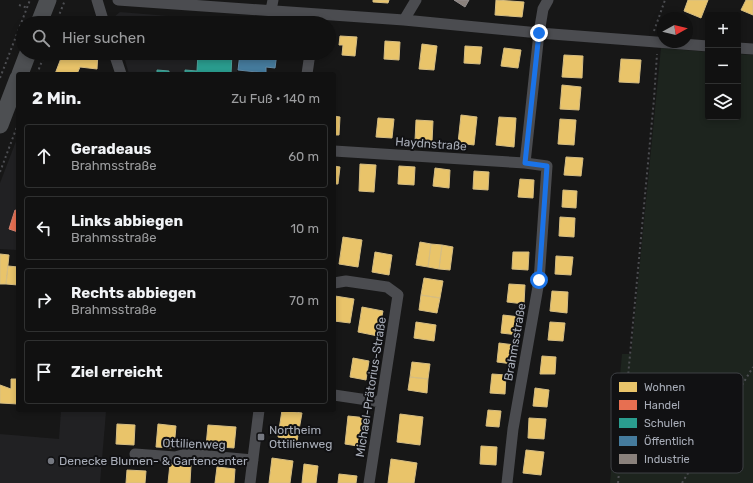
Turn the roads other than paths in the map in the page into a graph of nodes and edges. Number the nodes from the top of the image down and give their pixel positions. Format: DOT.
graph roads {
  1 [pos="48,0"];
  2 [pos="97,0"];
  3 [pos="118,0"];
  4 [pos="416,0"];
  5 [pos="548,0"];
  6 [pos="272,5"];
  7 [pos="42,16"];
  8 [pos="102,16"];
  9 [pos="308,16"];
  10 [pos="336,18"];
  11 [pos="404,20"];
  12 [pos="539,33"];
  13 [pos="705,46"];
  14 [pos="741,48"];
  15 [pos="753,49"];
  16 [pos="25,60"];
  17 [pos="116,60"];
  18 [pos="309,60"];
  19 [pos="21,72"];
  20 [pos="120,72"];
  21 [pos="307,72"];
  22 [pos="16,83"];
  23 [pos="0,125"];
  24 [pos="336,151"];
  25 [pos="525,163"];
  26 [pos="336,283"];
  27 [pos="336,395"];
  28 [pos="381,402"];
  29 [pos="259,412"];
  30 [pos="135,454"];
  31 [pos="253,460"];
  32 [pos="250,483"];
  33 [pos="369,483"];
  34 [pos="507,483"];
  1 -- 7 [label="main road"];
  2 -- 8 [label="street"];
  3 -- 6 [label="street"];
  4 -- 11 [label="street"];
  5 -- 12 [label="street"];
  6 -- 9 [label="street"];
  10 -- 11 [label="street"];
  11 -- 12 [label="street"];
  12 -- 13 [label="street"];
  12 -- 25 [label="street"];
  14 -- 15 [label="street"];
  16 -- 19 [label="main road"];
  17 -- 20 [label="street"];
  18 -- 21 [label="street"];
  22 -- 23 [label="main road"];
  24 -- 25 [label="street, Haydnstraße"];
  25 -- 34 [label="street, Brahmsstraße"];
  26 -- 28 [label="street, Michael-Prätorius-Straße"];
  27 -- 28 [label="street"];
  28 -- 33 [label="street, Michael-Prätorius-Straße"];
  29 -- 31 [label="street"];
  30 -- 31 [label="street, Ottilienweg"];
  31 -- 32 [label="street"];
}
